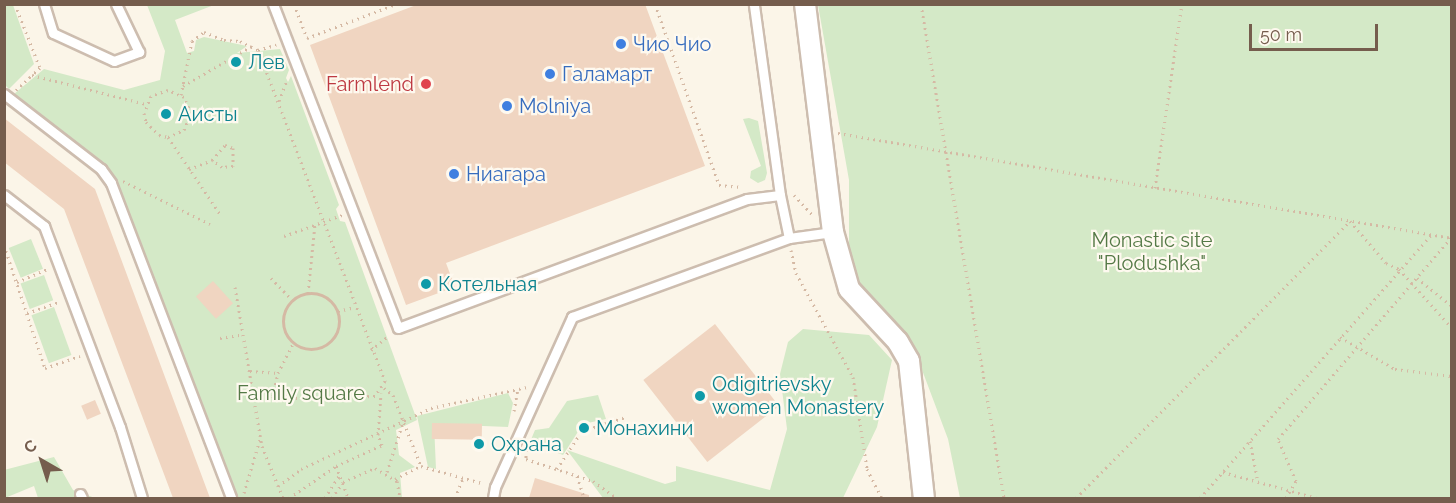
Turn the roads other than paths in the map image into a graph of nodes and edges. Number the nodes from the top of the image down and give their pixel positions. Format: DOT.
graph roads {
  1 [pos="44,4"];
  2 [pos="116,4"];
  3 [pos="273,4"];
  4 [pos="754,4"];
  5 [pos="806,4"];
  6 [pos="6,95"];
  7 [pos="780,193"];
  8 [pos="4,195"];
  9 [pos="833,232"];
  10 [pos="789,238"];
  11 [pos="141,498"];
  12 [pos="231,498"];
  13 [pos="493,498"];
  14 [pos="924,498"];
  1 -- 2 [label="lane"];
  3 -- 7 [label="lane"];
  4 -- 7 [label="lane"];
  5 -- 9 [label="street"];
  6 -- 12 [label="lane"];
  7 -- 10 [label="lane"];
  8 -- 11 [label="lane"];
  9 -- 10 [label="lane"];
  9 -- 14 [label="street"];
  10 -- 13 [label="lane"];
}
